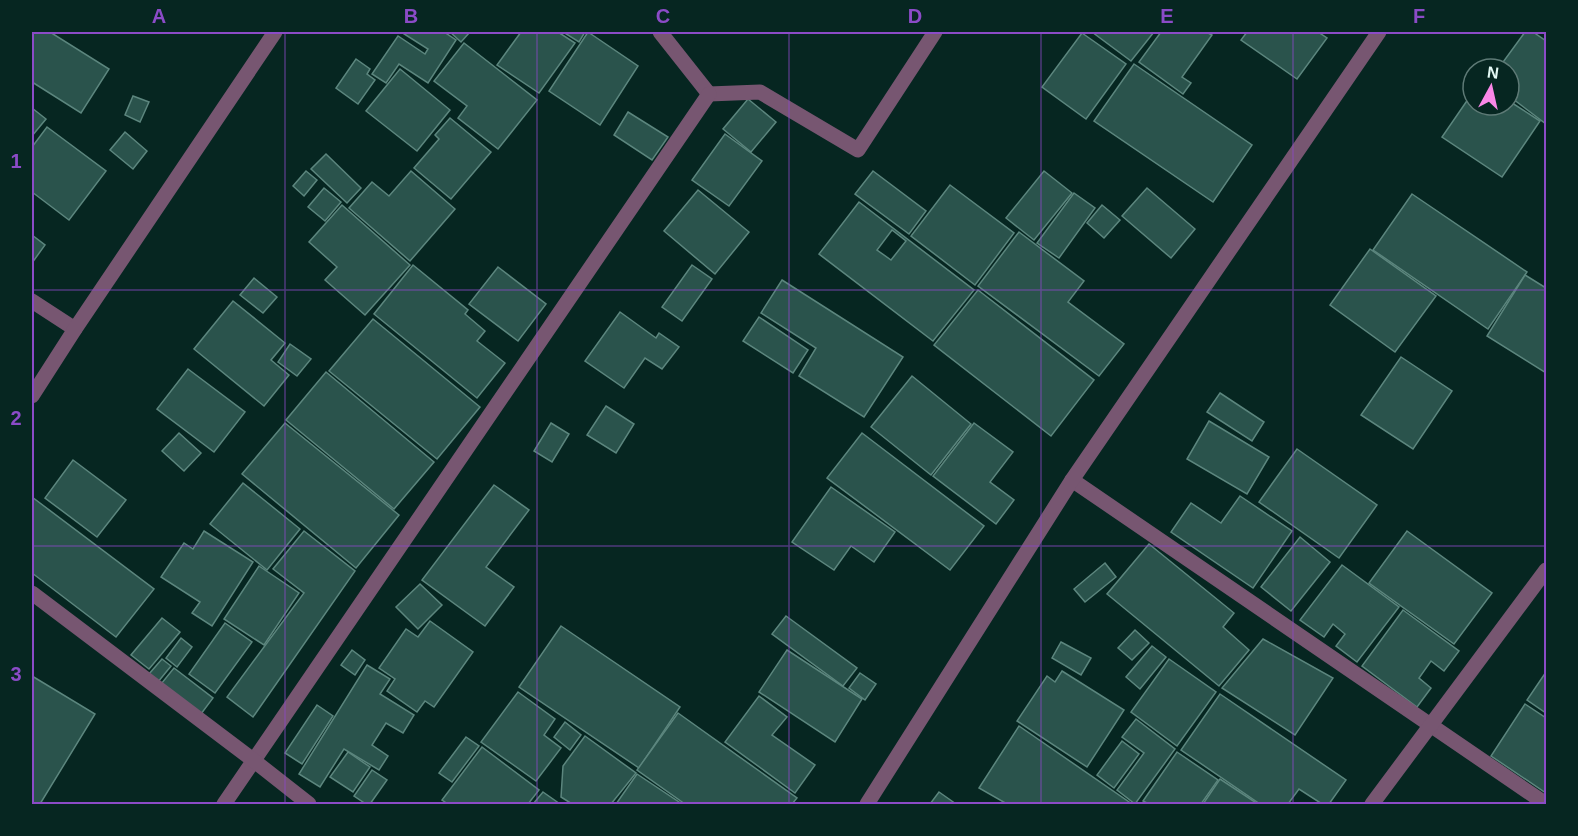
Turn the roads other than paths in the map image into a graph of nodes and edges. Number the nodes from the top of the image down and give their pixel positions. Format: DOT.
graph roads {
  1 [pos="275,32"];
  2 [pos="660,32"];
  3 [pos="935,32"];
  4 [pos="1379,32"];
  5 [pos="709,94"];
  6 [pos="32,300"];
  7 [pos="75,329"];
  8 [pos="32,396"];
  9 [pos="1072,480"];
  10 [pos="1546,570"];
  11 [pos="32,593"];
  12 [pos="1431,726"];
  13 [pos="253,760"];
  14 [pos="224,804"];
  15 [pos="309,804"];
  16 [pos="867,804"];
  17 [pos="1372,804"];
  18 [pos="1546,804"];
  1 -- 7 [label="street"];
  2 -- 5 [label="street"];
  3 -- 5 [label="street"];
  4 -- 9 [label="street"];
  5 -- 13 [label="street"];
  6 -- 7 [label="street"];
  7 -- 8 [label="street"];
  9 -- 12 [label="street"];
  9 -- 16 [label="street"];
  10 -- 12 [label="street"];
  11 -- 13 [label="street"];
  12 -- 17 [label="street"];
  12 -- 18 [label="street"];
  13 -- 14 [label="street"];
  13 -- 15 [label="street"];
}
